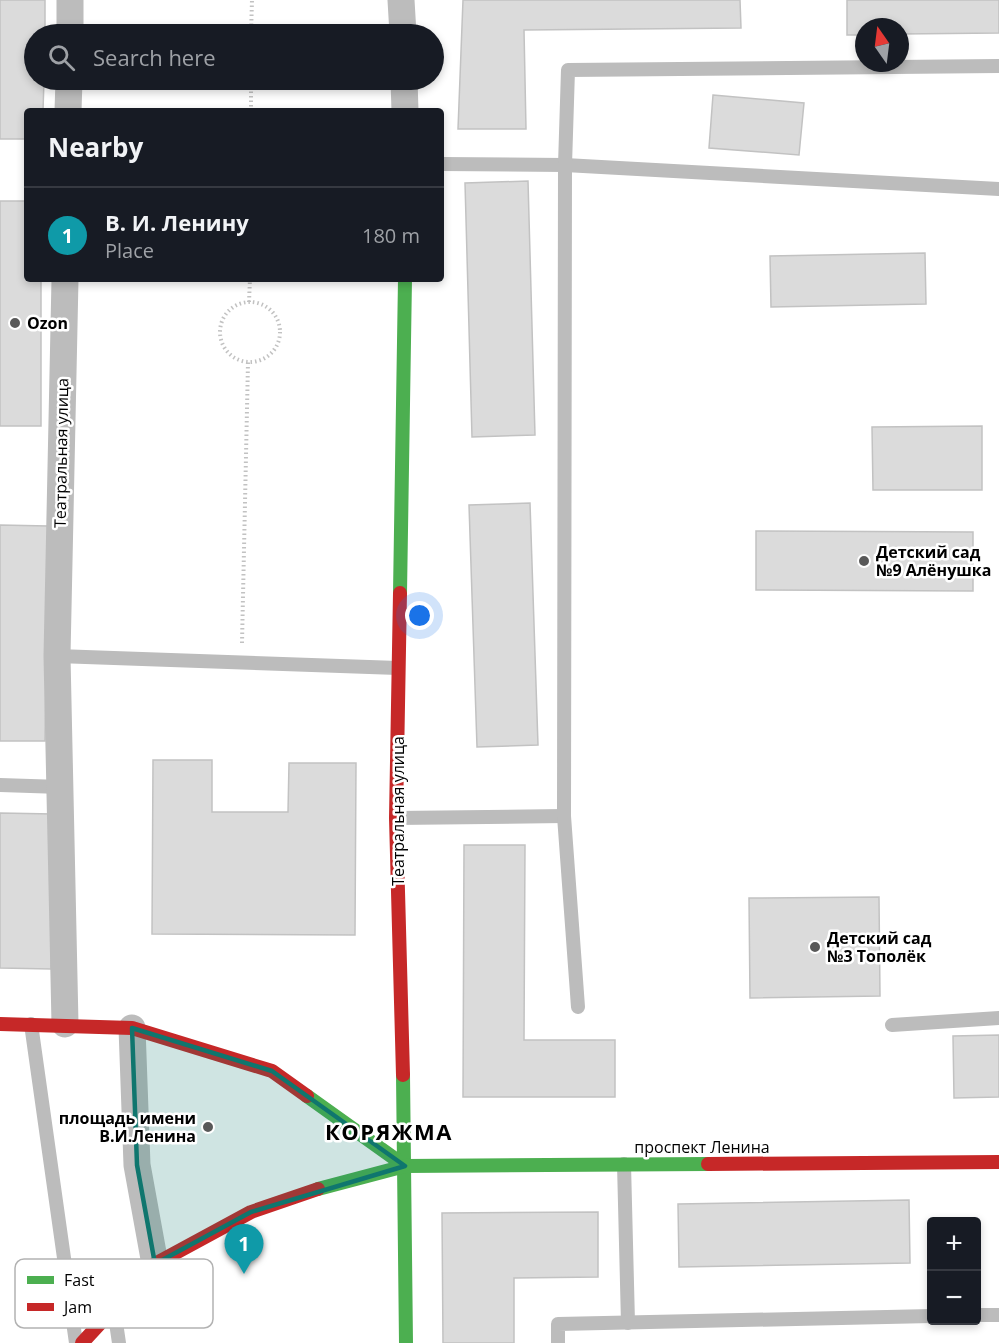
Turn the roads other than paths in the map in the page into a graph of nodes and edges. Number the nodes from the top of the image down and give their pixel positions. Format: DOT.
graph roads {
  1 [pos="70,0"];
  2 [pos="401,0"];
  3 [pos="70,24"];
  4 [pos="402,24"];
  5 [pos="999,66"];
  6 [pos="69,90"];
  7 [pos="404,90"];
  8 [pos="68,108"];
  9 [pos="405,108"];
  10 [pos="444,164"];
  11 [pos="565,165"];
  12 [pos="999,189"];
  13 [pos="65,282"];
  14 [pos="405,282"];
  15 [pos="57,656"];
  16 [pos="398,668"];
  17 [pos="0,785"];
  18 [pos="62,787"];
  19 [pos="564,816"];
  20 [pos="396,818"];
  21 [pos="578,1007"];
  22 [pos="999,1018"];
  23 [pos="0,1024"];
  24 [pos="31,1024"];
  25 [pos="64,1024"];
  26 [pos="892,1025"];
  27 [pos="132,1028"];
  28 [pos="999,1162"];
  29 [pos="624,1164"];
  30 [pos="405,1166"];
  31 [pos="63,1259"];
  32 [pos="154,1259"];
  33 [pos="164,1259"];
  34 [pos="981,1315"];
  35 [pos="999,1315"];
  36 [pos="927,1316"];
  37 [pos="628,1323"];
  38 [pos="73,1328"];
  39 [pos="95,1328"];
  40 [pos="117,1328"];
  41 [pos="75,1343"];
  42 [pos="82,1343"];
  43 [pos="119,1343"];
  44 [pos="406,1343"];
  45 [pos="558,1343"];
  1 -- 3 [label="street"];
  2 -- 4 [label="street"];
  5 -- 11 [label="lane"];
  6 -- 8 [label="street"];
  7 -- 9 [label="street"];
  10 -- 11 [label="lane"];
  11 -- 12 [label="lane"];
  11 -- 19 [label="lane"];
  13 -- 15 [label="street, Театральная улица"];
  14 -- 16 [label="street, Театральная улица"];
  15 -- 16 [label="lane"];
  15 -- 18 [label="street, Театральная улица"];
  16 -- 20 [label="street, Театральная улица"];
  17 -- 18 [label="lane"];
  18 -- 25 [label="street, Театральная улица"];
  19 -- 20 [label="lane"];
  19 -- 21 [label="lane"];
  20 -- 30 [label="street, Театральная улица"];
  22 -- 26 [label="lane"];
  23 -- 24 [label="street"];
  24 -- 25 [label="street"];
  24 -- 31 [label="lane"];
  25 -- 27 [label="street"];
  27 -- 30 [label="street"];
  27 -- 32 [label="street"];
  28 -- 29 [label="street, проспект Ленина"];
  29 -- 30 [label="street, проспект Ленина"];
  29 -- 37 [label="lane"];
  30 -- 33 [label="street"];
  30 -- 44 [label="street, Театральная улица"];
  34 -- 35 [label="lane"];
  36 -- 37 [label="lane"];
  37 -- 45 [label="lane"];
  38 -- 41 [label="lane"];
  39 -- 42 [label="street"];
  40 -- 43 [label="lane"];
}
